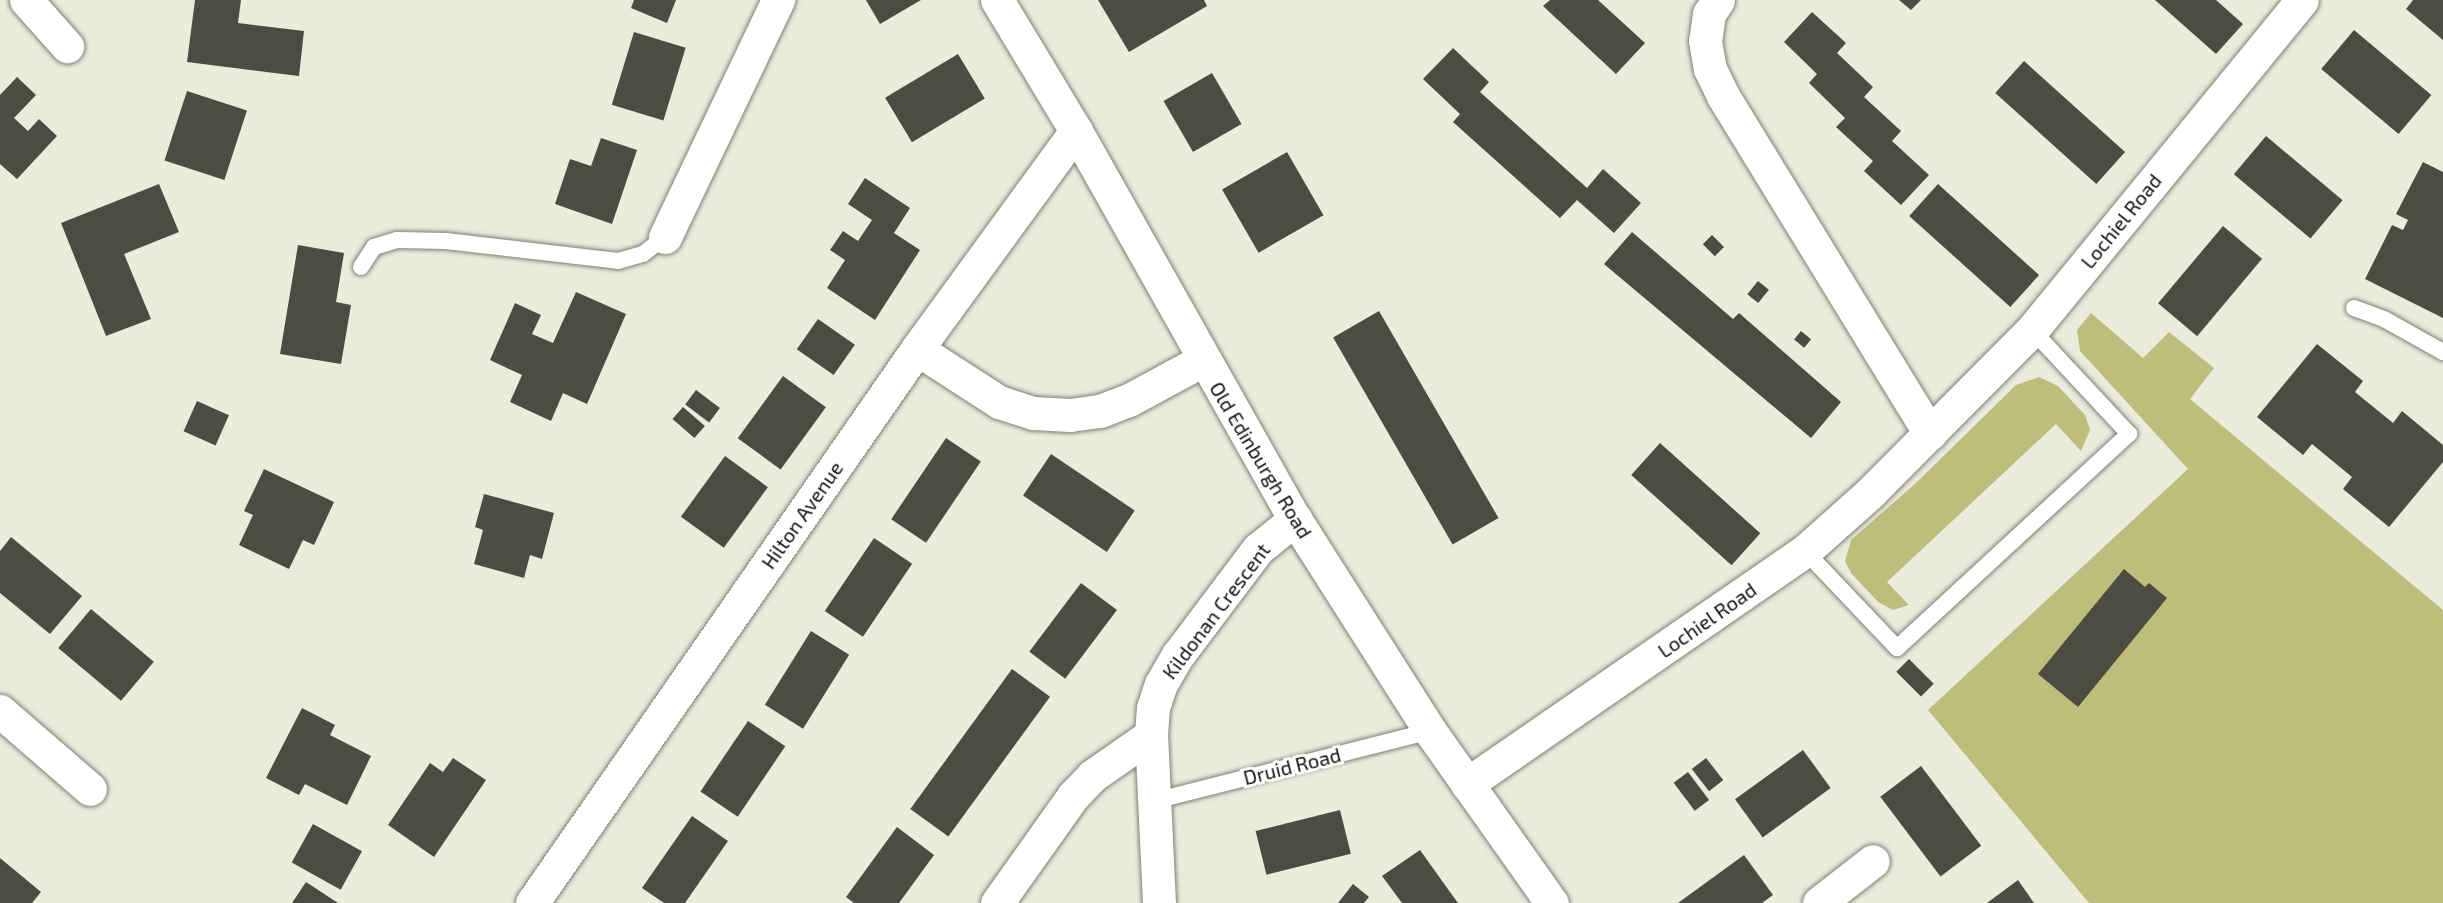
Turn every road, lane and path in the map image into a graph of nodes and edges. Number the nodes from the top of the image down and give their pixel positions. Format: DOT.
graph roads {
  1 [pos="26,0"];
  2 [pos="778,0"];
  3 [pos="997,0"];
  4 [pos="1718,0"];
  5 [pos="2302,0"];
  6 [pos="67,46"];
  7 [pos="1076,131"];
  8 [pos="665,237"];
  9 [pos="361,267"];
  10 [pos="2354,308"];
  11 [pos="2032,330"];
  12 [pos="918,349"];
  13 [pos="2443,352"];
  14 [pos="1203,360"];
  15 [pos="1930,434"];
  16 [pos="1295,519"];
  17 [pos="1805,551"];
  18 [pos="0,711"];
  19 [pos="1430,731"];
  20 [pos="1151,735"];
  21 [pos="1467,784"];
  22 [pos="90,789"];
  23 [pos="1154,801"];
  24 [pos="1873,861"];
  25 [pos="532,903"];
  26 [pos="997,903"];
  27 [pos="1159,903"];
  28 [pos="1552,903"];
  29 [pos="1819,903"];
  1 -- 6 [label="street"];
  2 -- 8 [label="street"];
  3 -- 7 [label="street, Old Edinburgh Road"];
  4 -- 15 [label="street"];
  5 -- 11 [label="street, Lochiel Road"];
  7 -- 12 [label="street, Hilton Avenue"];
  7 -- 14 [label="street, Old Edinburgh Road"];
  8 -- 9 [label="lane"];
  10 -- 13 [label="lane"];
  11 -- 15 [label="street, Lochiel Road"];
  11 -- 17 [label="lane"];
  12 -- 14 [label="street"];
  12 -- 25 [label="street, Hilton Avenue"];
  14 -- 16 [label="street, Old Edinburgh Road"];
  15 -- 17 [label="street, Lochiel Road"];
  16 -- 19 [label="street, Old Edinburgh Road"];
  16 -- 20 [label="street, Kildonan Crescent"];
  17 -- 21 [label="street, Lochiel Road"];
  18 -- 22 [label="street"];
  19 -- 21 [label="street, Old Edinburgh Road"];
  19 -- 23 [label="lane, Druid Road"];
  20 -- 23 [label="street"];
  20 -- 26 [label="street"];
  21 -- 28 [label="street, Old Edinburgh Road"];
  23 -- 27 [label="street"];
  24 -- 29 [label="street"];
}
